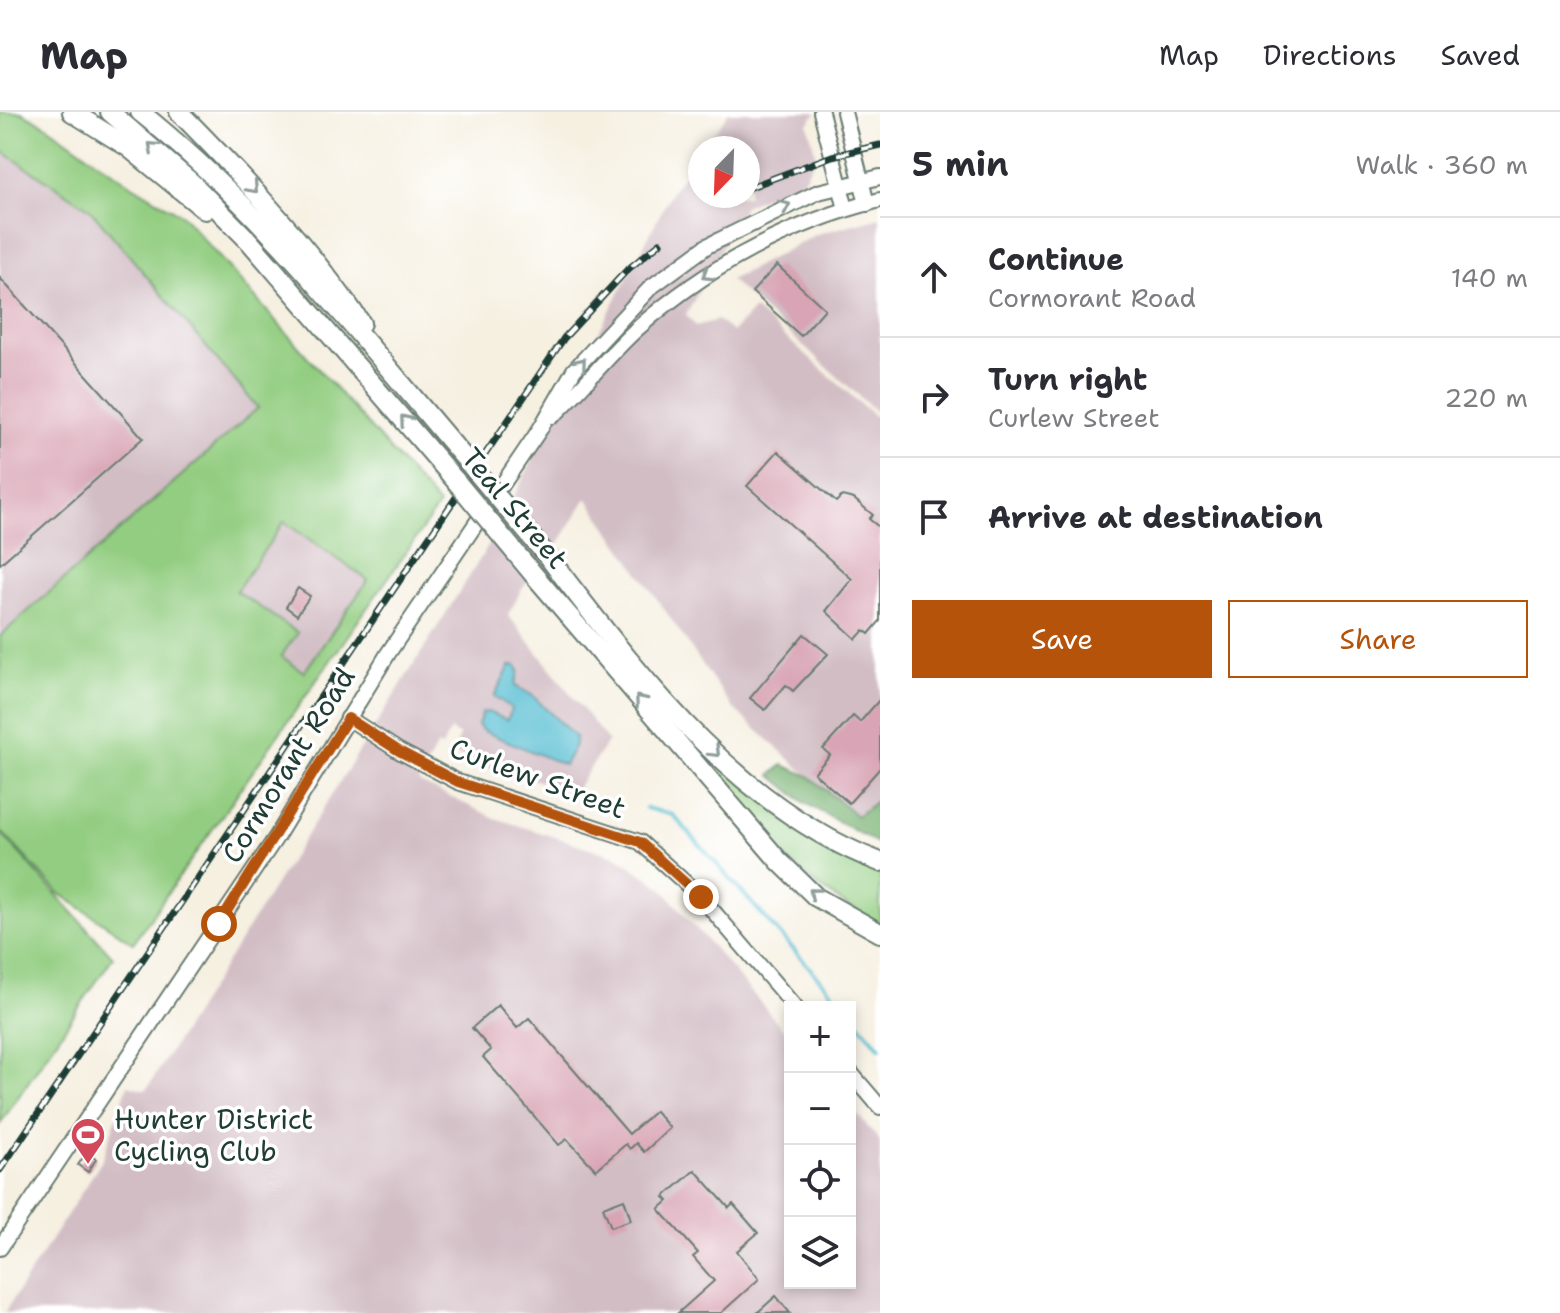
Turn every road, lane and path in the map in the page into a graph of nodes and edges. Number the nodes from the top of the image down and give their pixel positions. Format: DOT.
graph roads {
  1 [pos="72,112"];
  2 [pos="110,112"];
  3 [pos="140,112"];
  4 [pos="179,112"];
  5 [pos="821,112"];
  6 [pos="844,112"];
  7 [pos="880,177"];
  8 [pos="862,181"];
  9 [pos="840,187"];
  10 [pos="874,202"];
  11 [pos="846,209"];
  12 [pos="322,323"];
  13 [pos="413,398"];
  14 [pos="540,429"];
  15 [pos="348,718"];
  16 [pos="880,862"];
  17 [pos="880,933"];
  18 [pos="790,1001"];
  19 [pos="851,1073"];
  20 [pos="880,1107"];
  21 [pos="0,1248"];
  1 -- 12 [label="main road"];
  12 -- 2 [label="main road, Teal Street, one-way"];
  3 -- 13 [label="main road, Teal Street"];
  4 -- 13 [label="main road, one-way"];
  5 -- 9 [label="street"];
  6 -- 8 [label="street"];
  7 -- 8 [label="street, Cormorant Road"];
  8 -- 9 [label="street, Cormorant Road"];
  8 -- 10 [label="street"];
  9 -- 11 [label="street"];
  14 -- 9 [label="street, Cormorant Road, one-way"];
  10 -- 11 [label="street, Cormorant Road"];
  11 -- 14 [label="street, Cormorant Road, one-way"];
  17 -- 12 [label="main road, Teal Street, one-way, bridge"];
  13 -- 16 [label="main road, Teal Street, one-way, bridge"];
  14 -- 15 [label="street, Cormorant Road"];
  15 -- 18 [label="street, Curlew Street"];
  15 -- 21 [label="street, Cormorant Road"];
  19 -- 20 [label="street"];
}
